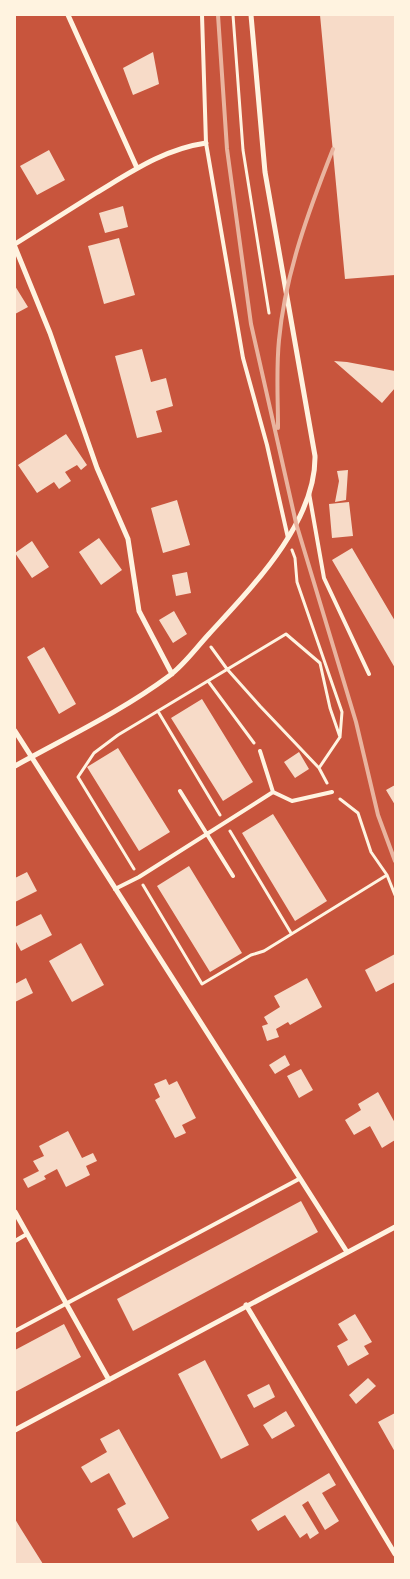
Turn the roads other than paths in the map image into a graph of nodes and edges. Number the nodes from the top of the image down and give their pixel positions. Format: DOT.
graph roads {
  1 [pos="68,15"];
  2 [pos="202,15"];
  3 [pos="251,15"];
  4 [pos="206,144"];
  5 [pos="138,168"];
  6 [pos="15,246"];
  7 [pos="310,492"];
  8 [pos="288,538"];
  9 [pos="172,674"];
  10 [pos="369,674"];
  11 [pos="15,731"];
  12 [pos="260,751"];
  13 [pos="30,757"];
  14 [pos="15,766"];
  15 [pos="180,791"];
  16 [pos="273,792"];
  17 [pos="332,792"];
  18 [pos="205,833"];
  19 [pos="233,876"];
  20 [pos="115,889"];
  21 [pos="300,1179"];
  22 [pos="15,1212"];
  23 [pos="395,1227"];
  24 [pos="28,1234"];
  25 [pos="15,1241"];
  26 [pos="346,1252"];
  27 [pos="66,1305"];
  28 [pos="246,1305"];
  29 [pos="15,1332"];
  30 [pos="109,1380"];
  31 [pos="15,1430"];
  32 [pos="395,1554"];
  1 -- 5 [label="street"];
  2 -- 4 [label="lane"];
  3 -- 7 [label="street"];
  4 -- 5 [label="street"];
  4 -- 8 [label="lane"];
  5 -- 6 [label="street"];
  6 -- 9 [label="street"];
  7 -- 8 [label="street"];
  7 -- 10 [label="lane"];
  8 -- 9 [label="street"];
  9 -- 13 [label="street"];
  11 -- 13 [label="street"];
  12 -- 16 [label="lane"];
  13 -- 14 [label="street"];
  13 -- 20 [label="street"];
  15 -- 18 [label="lane"];
  16 -- 17 [label="lane"];
  16 -- 18 [label="lane"];
  18 -- 19 [label="lane"];
  18 -- 20 [label="lane"];
  20 -- 21 [label="street"];
  21 -- 26 [label="street"];
  21 -- 27 [label="lane"];
  22 -- 24 [label="street"];
  23 -- 26 [label="street"];
  24 -- 25 [label="lane"];
  24 -- 27 [label="street"];
  26 -- 28 [label="street"];
  27 -- 29 [label="lane"];
  27 -- 30 [label="street"];
  28 -- 30 [label="street"];
  28 -- 32 [label="street"];
  30 -- 31 [label="street"];
}
